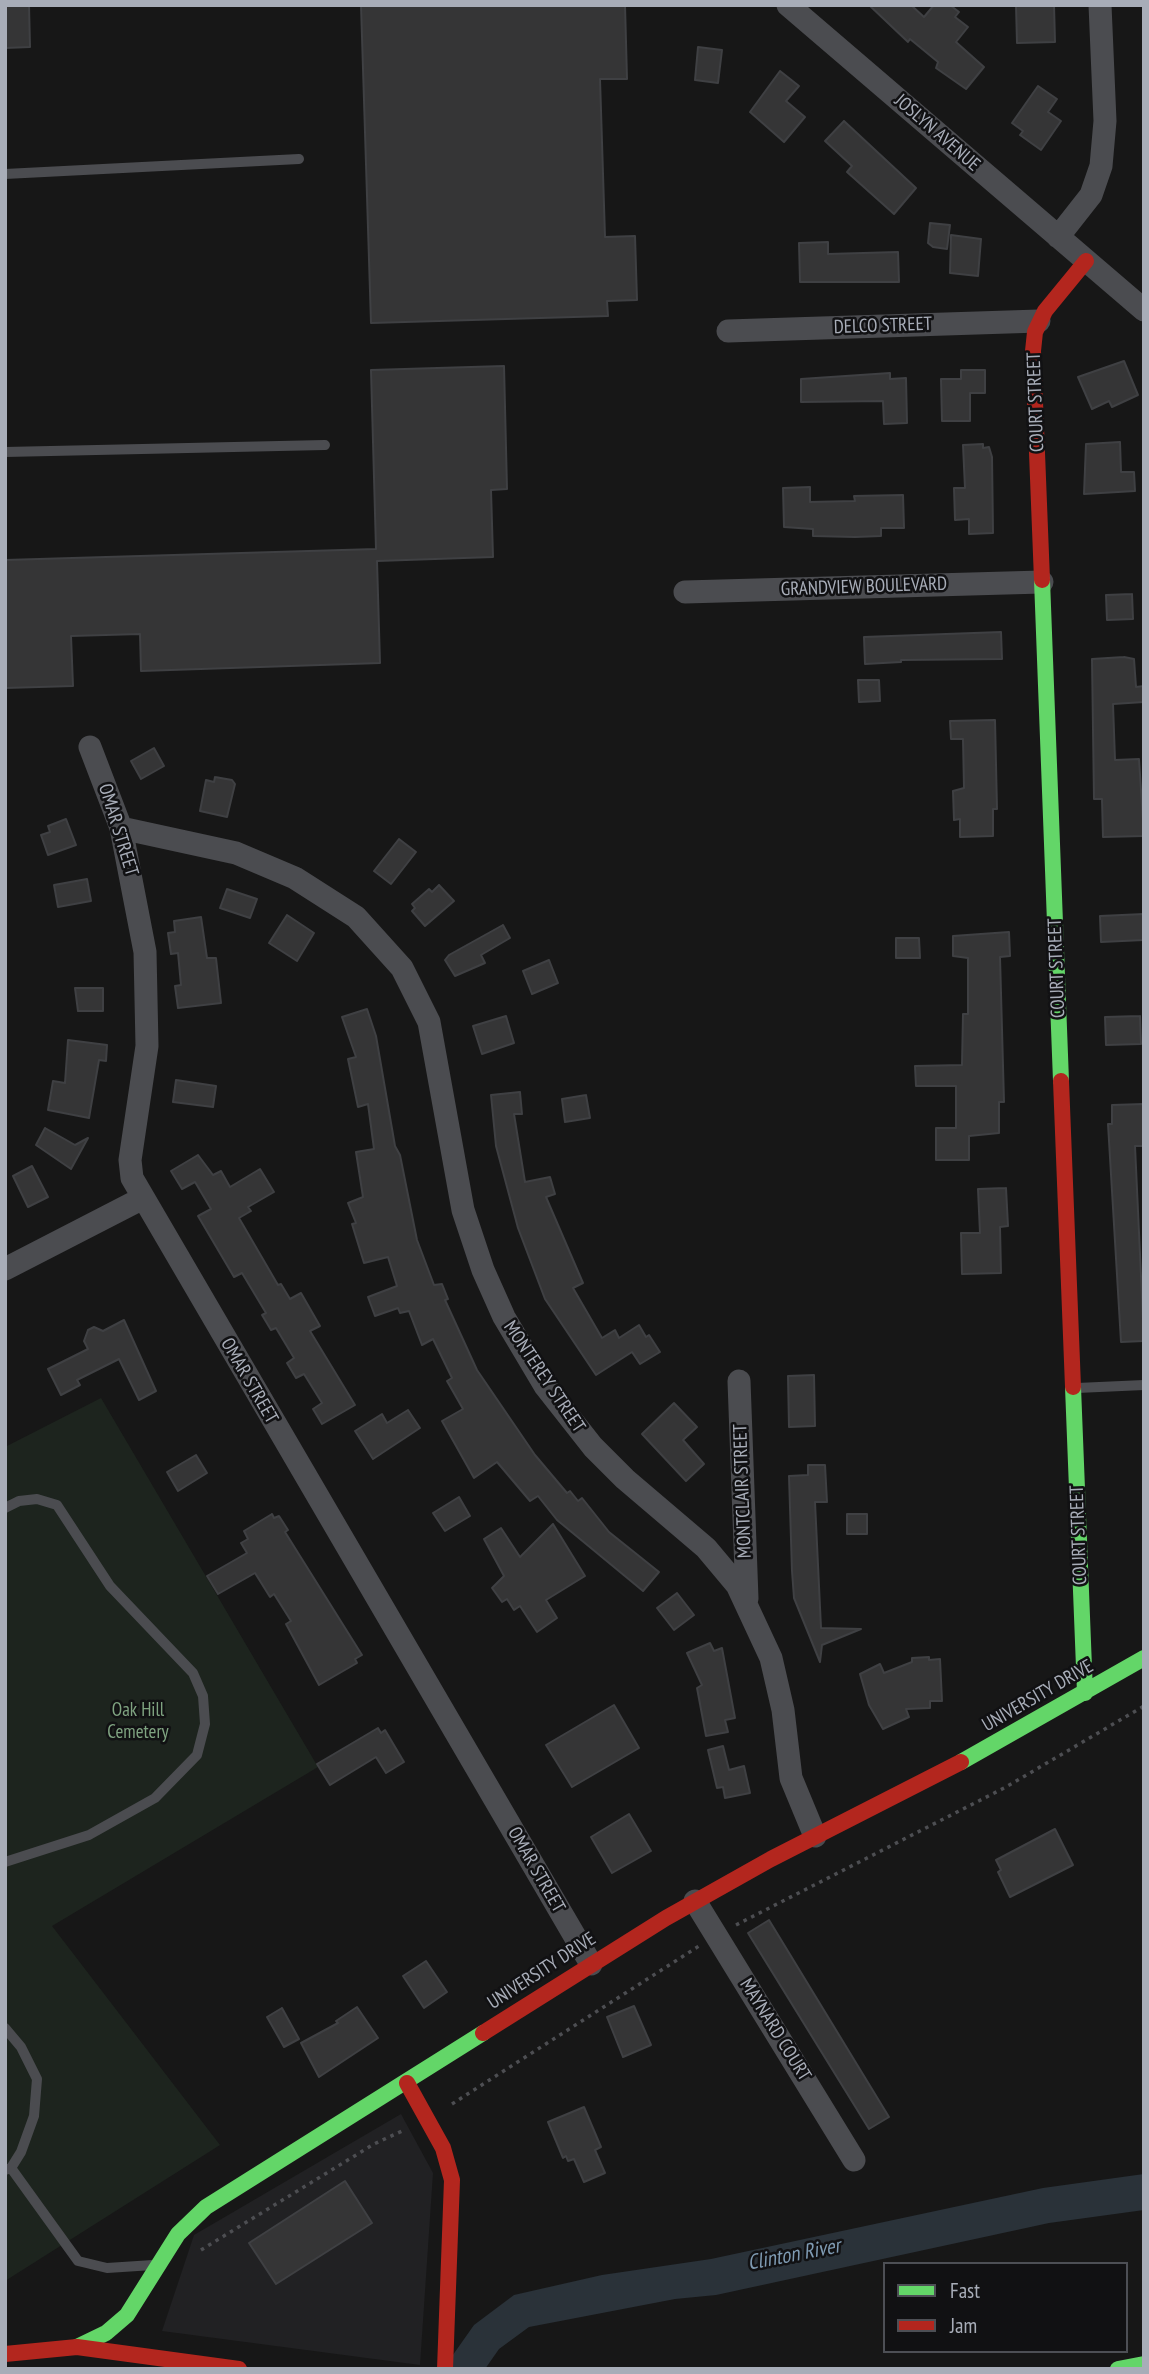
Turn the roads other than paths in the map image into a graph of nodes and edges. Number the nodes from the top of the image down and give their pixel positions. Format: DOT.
graph roads {
  1 [pos="788,5"];
  2 [pos="1100,5"];
  3 [pos="299,159"];
  4 [pos="5,174"];
  5 [pos="1058,237"];
  6 [pos="1086,261"];
  7 [pos="1144,310"];
  8 [pos="1039,321"];
  9 [pos="728,331"];
  10 [pos="325,445"];
  11 [pos="5,452"];
  12 [pos="1042,582"];
  13 [pos="685,592"];
  14 [pos="90,747"];
  15 [pos="121,828"];
  16 [pos="143,1198"];
  17 [pos="5,1269"];
  18 [pos="739,1381"];
  19 [pos="1144,1385"];
  20 [pos="1074,1388"];
  21 [pos="5,1508"];
  22 [pos="747,1602"];
  23 [pos="1144,1658"];
  24 [pos="1085,1693"];
  25 [pos="815,1836"];
  26 [pos="5,1862"];
  27 [pos="695,1900"];
  28 [pos="591,1964"];
  29 [pos="5,2028"];
  30 [pos="407,2083"];
  31 [pos="855,2160"];
  32 [pos="8,2169"];
  33 [pos="159,2264"];
  34 [pos="77,2347"];
  35 [pos="5,2354"];
  36 [pos="446,2362"];
  37 [pos="1144,2364"];
  38 [pos="239,2369"];
  39 [pos="1118,2369"];
  1 -- 5 [label="street, JOSLYN AVENUE"];
  2 -- 5 [label="street"];
  3 -- 4 [label="lane"];
  5 -- 6 [label="street, JOSLYN AVENUE"];
  6 -- 7 [label="street, JOSLYN AVENUE"];
  6 -- 8 [label="main road"];
  8 -- 9 [label="street, DELCO STREET"];
  8 -- 12 [label="main road, COURT STREET"];
  10 -- 11 [label="lane"];
  12 -- 13 [label="street, GRANDVIEW BOULEVARD"];
  12 -- 20 [label="main road, COURT STREET"];
  14 -- 15 [label="street, OMAR STREET"];
  15 -- 16 [label="street, OMAR STREET"];
  15 -- 22 [label="street, MONTEREY STREET"];
  16 -- 17 [label="street"];
  16 -- 28 [label="street, OMAR STREET"];
  18 -- 22 [label="street, MONTCLAIR STREET"];
  19 -- 20 [label="lane"];
  20 -- 24 [label="main road, COURT STREET"];
  21 -- 26 [label="lane"];
  22 -- 25 [label="street, MONTEREY STREET"];
  23 -- 24 [label="main road, UNIVERSITY DRIVE"];
  24 -- 25 [label="main road, UNIVERSITY DRIVE"];
  25 -- 27 [label="main road, UNIVERSITY DRIVE"];
  27 -- 28 [label="main road, UNIVERSITY DRIVE"];
  27 -- 31 [label="street, MAYNARD COURT"];
  28 -- 30 [label="main road, UNIVERSITY DRIVE"];
  29 -- 32 [label="lane"];
  30 -- 33 [label="main road, UNIVERSITY DRIVE"];
  30 -- 36 [label="main road"];
  32 -- 33 [label="lane"];
  33 -- 34 [label="main road, UNIVERSITY DRIVE"];
  34 -- 35 [label="main road, UNIVERSITY DRIVE"];
  34 -- 38 [label="main road"];
  37 -- 39 [label="main road"];
}
